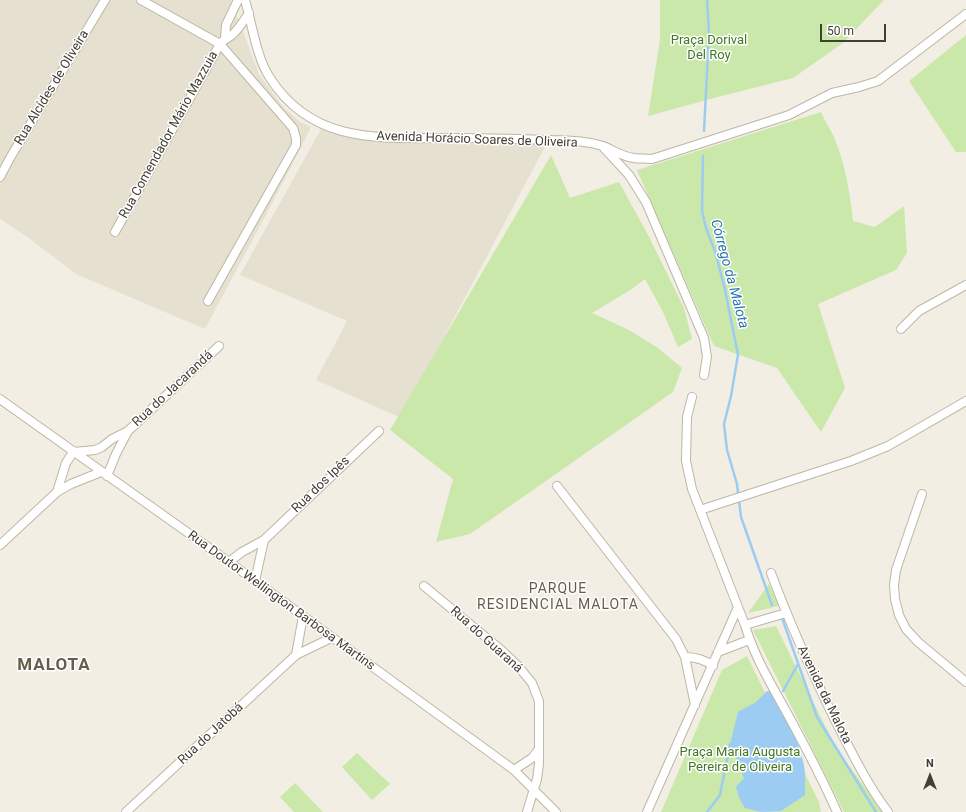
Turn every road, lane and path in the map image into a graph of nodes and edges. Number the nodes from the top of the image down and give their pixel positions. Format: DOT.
graph roads {
  1 [pos="105,0"];
  2 [pos="141,0"];
  3 [pos="238,0"];
  4 [pos="245,0"];
  5 [pos="249,13"];
  6 [pos="966,14"];
  7 [pos="222,41"];
  8 [pos="602,146"];
  9 [pos="0,178"];
  10 [pos="115,232"];
  11 [pos="966,285"];
  12 [pos="208,301"];
  13 [pos="901,329"];
  14 [pos="219,346"];
  15 [pos="704,375"];
  16 [pos="692,397"];
  17 [pos="0,399"];
  18 [pos="966,401"];
  19 [pos="128,431"];
  20 [pos="379,431"];
  21 [pos="73,452"];
  22 [pos="104,474"];
  23 [pos="557,486"];
  24 [pos="57,492"];
  25 [pos="922,494"];
  26 [pos="700,510"];
  27 [pos="264,540"];
  28 [pos="0,545"];
  29 [pos="229,562"];
  30 [pos="771,573"];
  31 [pos="255,581"];
  32 [pos="424,586"];
  33 [pos="738,607"];
  34 [pos="786,613"];
  35 [pos="303,616"];
  36 [pos="745,625"];
  37 [pos="332,638"];
  38 [pos="750,640"];
  39 [pos="718,652"];
  40 [pos="296,655"];
  41 [pos="685,658"];
  42 [pos="713,666"];
  43 [pos="966,682"];
  44 [pos="695,705"];
  45 [pos="539,749"];
  46 [pos="514,770"];
  47 [pos="534,790"];
  48 [pos="126,812"];
  49 [pos="527,812"];
  50 [pos="556,812"];
  51 [pos="647,812"];
  52 [pos="837,812"];
  53 [pos="888,812"];
  1 -- 9 [label="street, Rua Alcídes de Oliveira"];
  2 -- 7 [label="street"];
  3 -- 7 [label="street, Rua Comendador Mário Mazzuia"];
  4 -- 5 [label="street, Avenida Horácio Soares de Oliveira"];
  5 -- 7 [label="street, Rua Comendador Mário Mazzuia"];
  5 -- 8 [label="street, Avenida Horácio Soares de Oliveira"];
  6 -- 8 [label="street, Avenida Horácio Soares de Oliveira"];
  7 -- 10 [label="street, Rua Comendador Mário Mazzuia"];
  7 -- 12 [label="street"];
  8 -- 15 [label="street"];
  11 -- 13 [label="street"];
  14 -- 19 [label="street, Rua do Jacarandá"];
  16 -- 26 [label="street"];
  17 -- 21 [label="street, Rua Doutor Wellington Barbosa Martins"];
  18 -- 26 [label="street"];
  19 -- 21 [label="street, Rua do Jacarandá"];
  19 -- 22 [label="street, Rua do Jacarandá"];
  20 -- 27 [label="street, Rua dos Ipês"];
  21 -- 22 [label="street, Rua Doutor Wellington Barbosa Martins"];
  21 -- 24 [label="street"];
  22 -- 24 [label="street"];
  22 -- 29 [label="street, Rua Doutor Wellington Barbosa Martins"];
  23 -- 41 [label="street"];
  24 -- 28 [label="street"];
  25 -- 43 [label="street"];
  26 -- 33 [label="street"];
  27 -- 29 [label="street, Rua dos Ipês"];
  27 -- 31 [label="street"];
  29 -- 31 [label="street, Rua Doutor Wellington Barbosa Martins"];
  30 -- 34 [label="street, Avenida da Malota"];
  31 -- 35 [label="street, Rua Doutor Wellington Barbosa Martins"];
  32 -- 45 [label="street, Rua do Guaraná"];
  33 -- 36 [label="street"];
  33 -- 39 [label="street"];
  34 -- 36 [label="street"];
  34 -- 53 [label="street, Avenida da Malota"];
  35 -- 37 [label="street, Rua Doutor Wellington Barbosa Martins"];
  35 -- 40 [label="street"];
  36 -- 38 [label="street"];
  37 -- 40 [label="street, Rua do Jatobá"];
  37 -- 46 [label="street, Rua Doutor Wellington Barbosa Martins"];
  38 -- 39 [label="street"];
  38 -- 52 [label="street"];
  39 -- 42 [label="street"];
  40 -- 48 [label="street, Rua do Jatobá"];
  41 -- 42 [label="street"];
  41 -- 44 [label="street"];
  42 -- 44 [label="street"];
  44 -- 51 [label="street"];
  45 -- 46 [label="street"];
  45 -- 47 [label="street, Rua do Guaraná"];
  46 -- 47 [label="street, Rua Doutor Wellington Barbosa Martins"];
  47 -- 49 [label="street, Rua do Guaraná"];
  47 -- 50 [label="street, Rua Doutor Wellington Barbosa Martins"];
}
